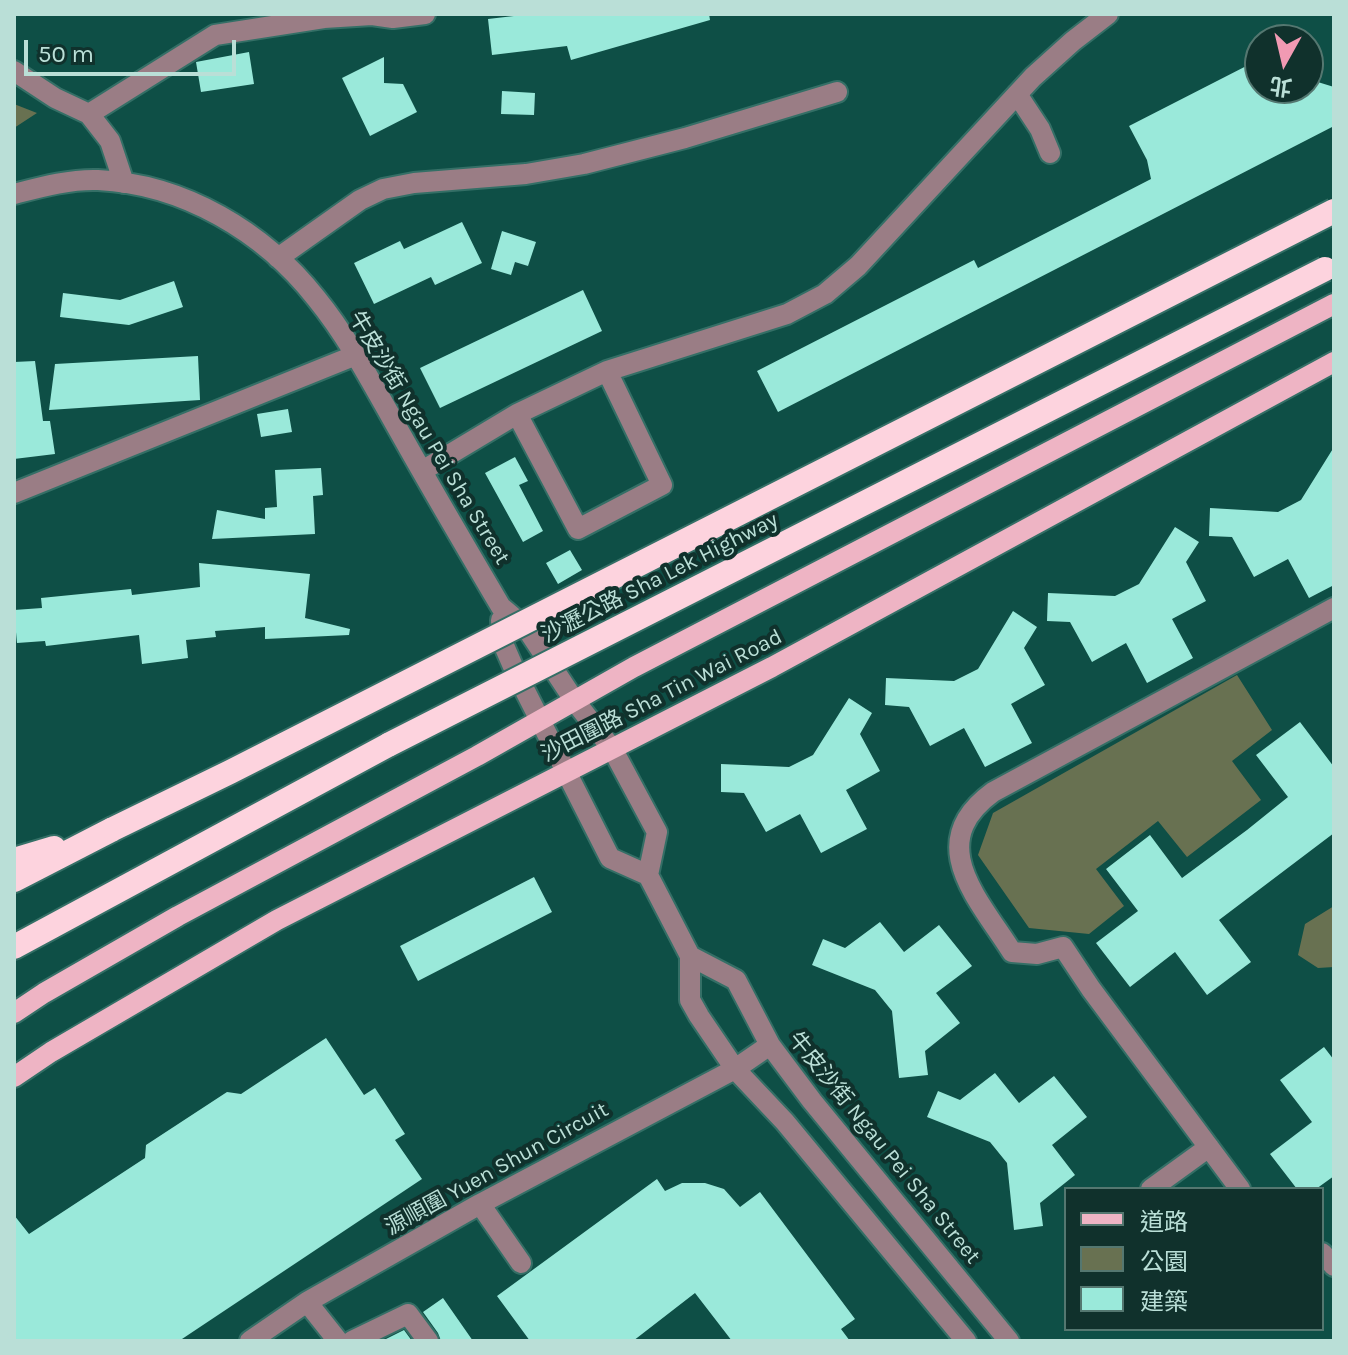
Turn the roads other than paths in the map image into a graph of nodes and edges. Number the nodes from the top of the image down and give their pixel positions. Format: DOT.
graph roads {
  1 [pos="425,14"];
  2 [pos="1108,14"];
  3 [pos="14,71"];
  4 [pos="14,84"];
  5 [pos="837,92"];
  6 [pos="1017,94"];
  7 [pos="55,98"];
  8 [pos="89,114"];
  9 [pos="1050,153"];
  10 [pos="124,183"];
  11 [pos="14,194"];
  12 [pos="1334,211"];
  13 [pos="278,258"];
  14 [pos="1334,265"];
  15 [pos="1334,304"];
  16 [pos="356,355"];
  17 [pos="1334,362"];
  18 [pos="607,371"];
  19 [pos="517,414"];
  20 [pos="422,471"];
  21 [pos="14,493"];
  22 [pos="501,607"];
  23 [pos="1334,608"];
  24 [pos="574,700"];
  25 [pos="538,721"];
  26 [pos="613,750"];
  27 [pos="568,773"];
  28 [pos="113,829"];
  29 [pos="14,860"];
  30 [pos="648,875"];
  31 [pos="14,880"];
  32 [pos="14,947"];
  33 [pos="690,956"];
  34 [pos="14,1013"];
  35 [pos="770,1045"];
  36 [pos="735,1069"];
  37 [pos="14,1077"];
  38 [pos="1209,1147"];
  39 [pos="1154,1187"];
  40 [pos="1239,1187"];
  41 [pos="480,1204"];
  42 [pos="521,1263"];
  43 [pos="307,1302"];
  44 [pos="250,1341"];
  45 [pos="338,1341"];
  46 [pos="352,1341"];
  47 [pos="428,1341"];
  48 [pos="966,1341"];
  49 [pos="1009,1341"];
  1 -- 8 [label="street"];
  2 -- 6 [label="street"];
  3 -- 7 [label="street"];
  4 -- 7 [label="street"];
  5 -- 13 [label="street"];
  6 -- 9 [label="street"];
  6 -- 18 [label="street"];
  7 -- 8 [label="street"];
  8 -- 10 [label="street"];
  10 -- 11 [label="street, 牛皮沙街 Ngau Pei Sha Street"];
  10 -- 13 [label="street, 牛皮沙街 Ngau Pei Sha Street"];
  12 -- 28 [label="highway, 沙瀝公路 Sha Lek Highway, bridge"];
  13 -- 16 [label="street, 牛皮沙街 Ngau Pei Sha Street"];
  14 -- 32 [label="highway, 沙瀝公路 Sha Lek Highway, bridge"];
  15 -- 24 [label="main road, 沙田圍路 Sha Tin Wai Road"];
  16 -- 20 [label="street, 牛皮沙街 Ngau Pei Sha Street"];
  16 -- 21 [label="street"];
  17 -- 26 [label="main road, 沙田圍路 Sha Tin Wai Road"];
  18 -- 19 [label="street"];
  18 -- 19 [label="street"];
  19 -- 20 [label="street"];
  20 -- 22 [label="street, 牛皮沙街 Ngau Pei Sha Street"];
  22 -- 24 [label="street, 牛皮沙街 Ngau Pei Sha Street"];
  22 -- 25 [label="street, 牛皮沙街 Ngau Pei Sha Street"];
  23 -- 38 [label="street"];
  24 -- 25 [label="main road, 沙田圍路 Sha Tin Wai Road"];
  24 -- 26 [label="street, 牛皮沙街 Ngau Pei Sha Street"];
  25 -- 27 [label="street, 牛皮沙街 Ngau Pei Sha Street"];
  25 -- 34 [label="main road, 沙田圍路 Sha Tin Wai Road"];
  26 -- 27 [label="main road, 沙田圍路 Sha Tin Wai Road"];
  26 -- 30 [label="street, 牛皮沙街 Ngau Pei Sha Street"];
  27 -- 30 [label="street, 牛皮沙街 Ngau Pei Sha Street"];
  27 -- 37 [label="main road, 沙田圍路 Sha Tin Wai Road"];
  28 -- 29 [label="highway"];
  28 -- 31 [label="highway, 沙瀝公路 Sha Lek Highway"];
  30 -- 33 [label="street"];
  33 -- 35 [label="street, 牛皮沙街 Ngau Pei Sha Street"];
  33 -- 36 [label="street"];
  35 -- 36 [label="street, 源順圍 Yuen Shun Circuit"];
  35 -- 49 [label="street, 牛皮沙街 Ngau Pei Sha Street"];
  36 -- 41 [label="street, 源順圍 Yuen Shun Circuit"];
  36 -- 48 [label="street"];
  38 -- 39 [label="street"];
  38 -- 40 [label="street"];
  41 -- 42 [label="street"];
  41 -- 43 [label="street, 源順圍 Yuen Shun Circuit"];
  43 -- 44 [label="street, 源順圍 Yuen Shun Circuit"];
  43 -- 45 [label="street"];
  46 -- 47 [label="street"];
}
